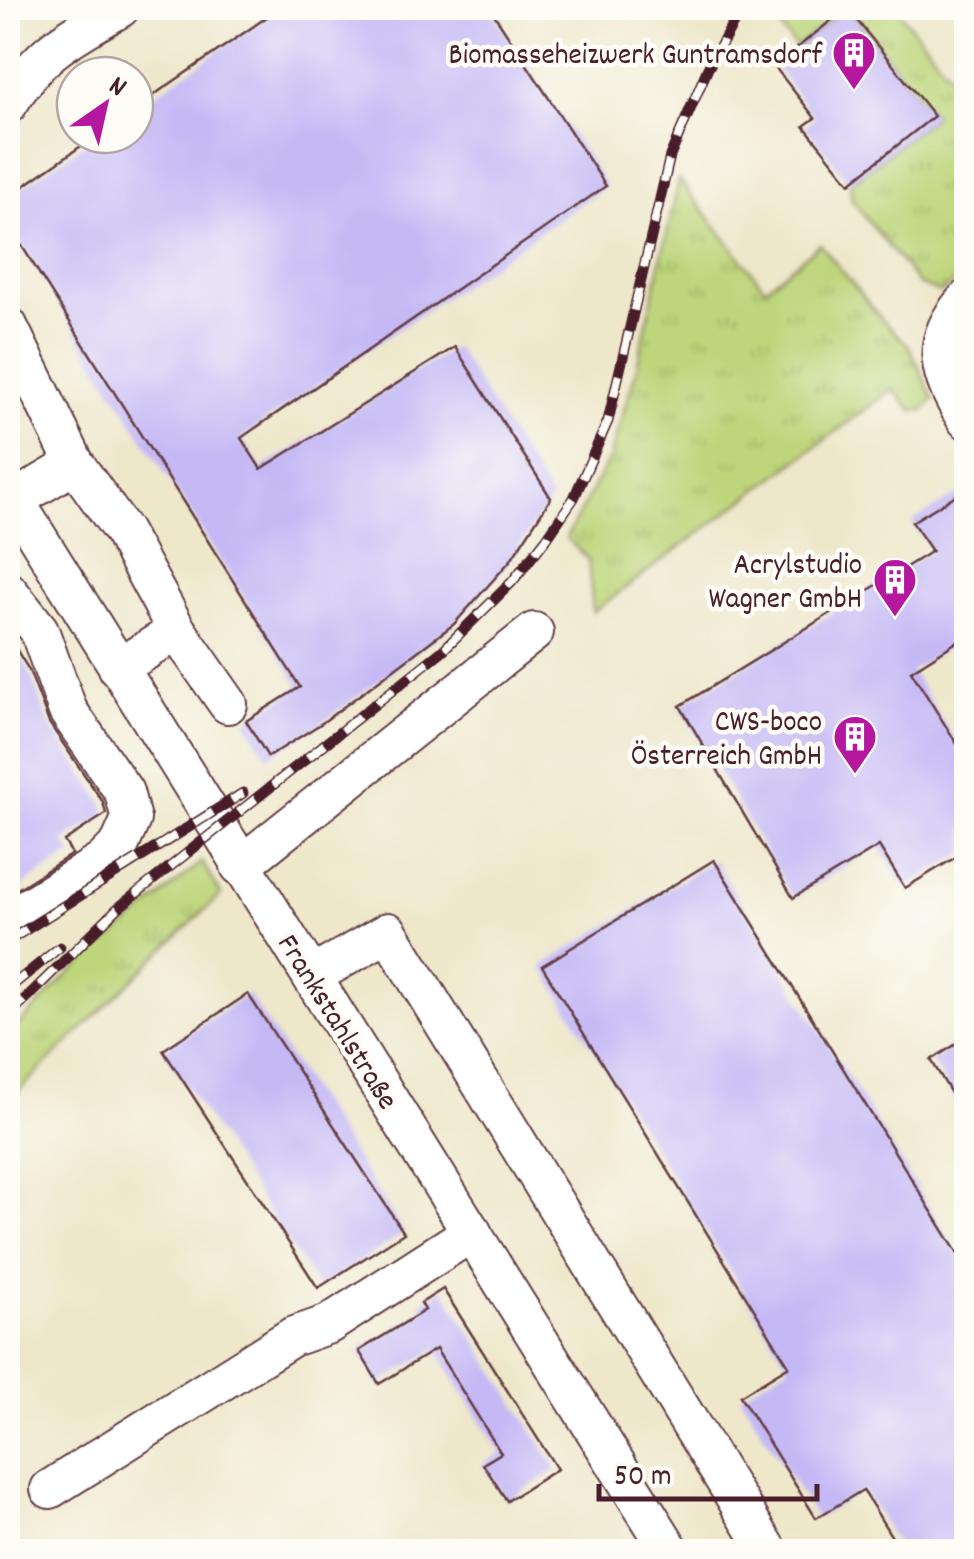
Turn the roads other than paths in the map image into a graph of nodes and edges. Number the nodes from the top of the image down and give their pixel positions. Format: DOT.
graph roads {
  1 [pos="120,8"];
  2 [pos="8,104"];
  3 [pos="959,307"];
  4 [pos="8,326"];
  5 [pos="966,419"];
  6 [pos="75,464"];
  7 [pos="10,495"];
  8 [pos="8,591"];
  9 [pos="177,631"];
  10 [pos="534,632"];
  11 [pos="118,668"];
  12 [pos="228,704"];
  13 [pos="240,866"];
  14 [pos="22,912"];
  15 [pos="312,976"];
  16 [pos="472,1232"];
  17 [pos="50,1489"];
  18 [pos="671,1552"];
  19 [pos="768,1552"];
  1 -- 2 [label="street"];
  3 -- 5 [label="street"];
  4 -- 6 [label="street"];
  6 -- 7 [label="street"];
  6 -- 9 [label="street"];
  7 -- 11 [label="street, Frankstahlstraße"];
  8 -- 14 [label="street"];
  9 -- 11 [label="street"];
  9 -- 12 [label="street"];
  10 -- 13 [label="street"];
  11 -- 13 [label="street, Frankstahlstraße"];
  13 -- 15 [label="street, Frankstahlstraße"];
  15 -- 16 [label="street, Frankstahlstraße"];
  15 -- 19 [label="street"];
  16 -- 17 [label="street"];
  16 -- 18 [label="street, Frankstahlstraße"];
}
